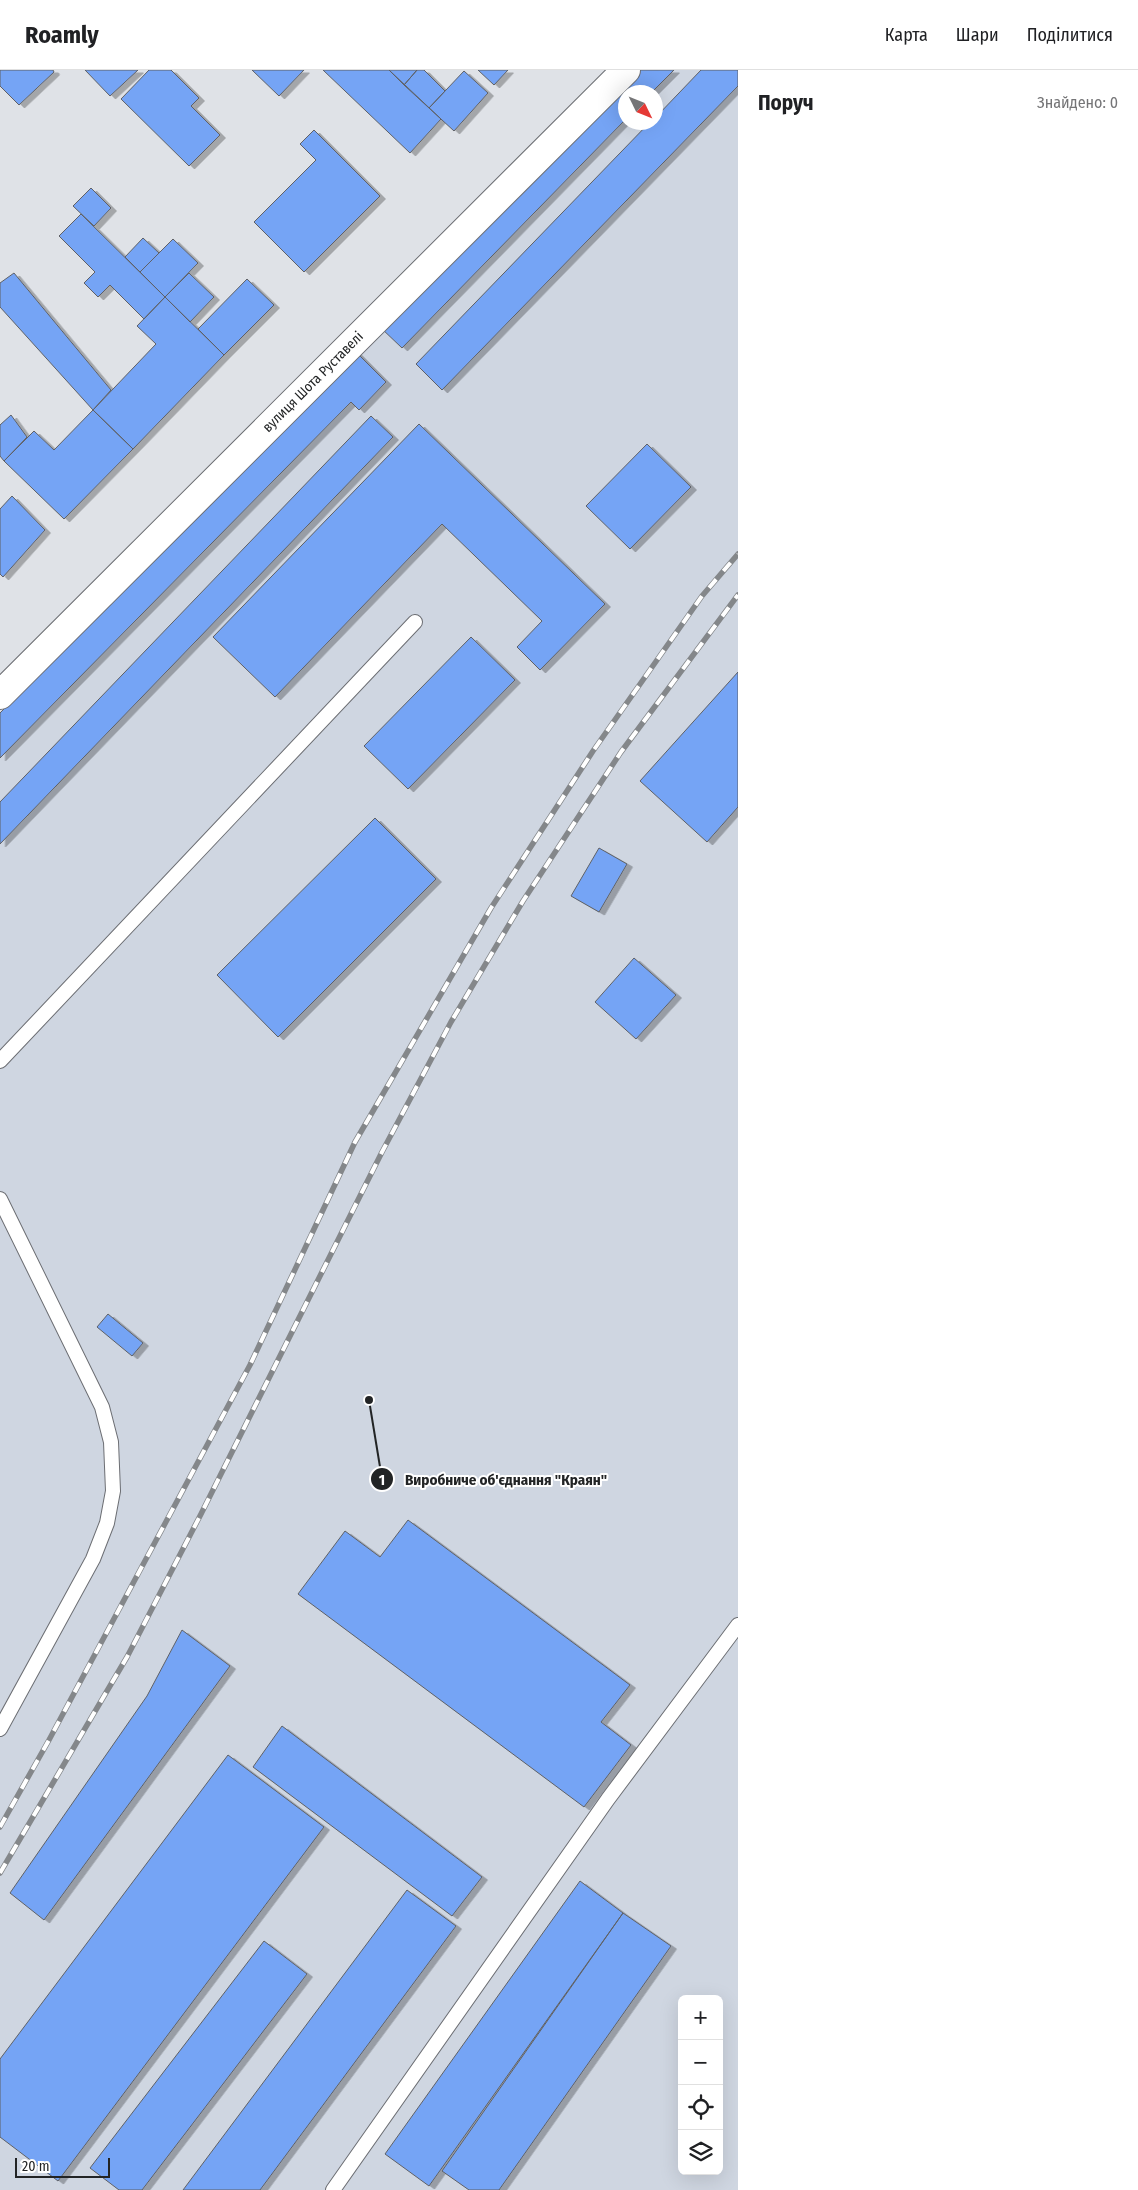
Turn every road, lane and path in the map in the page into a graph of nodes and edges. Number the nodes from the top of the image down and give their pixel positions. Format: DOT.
graph roads {
  1 [pos="626,70"];
  2 [pos="415,622"];
  3 [pos="0,694"];
  4 [pos="0,1061"];
  5 [pos="0,1199"];
  6 [pos="738,1625"];
  7 [pos="0,1729"];
  8 [pos="333,2190"];
  1 -- 3 [label="street, вулиця Шота Руставелі"];
  2 -- 4 [label="lane"];
  5 -- 7 [label="lane"];
  6 -- 8 [label="lane"];
}
